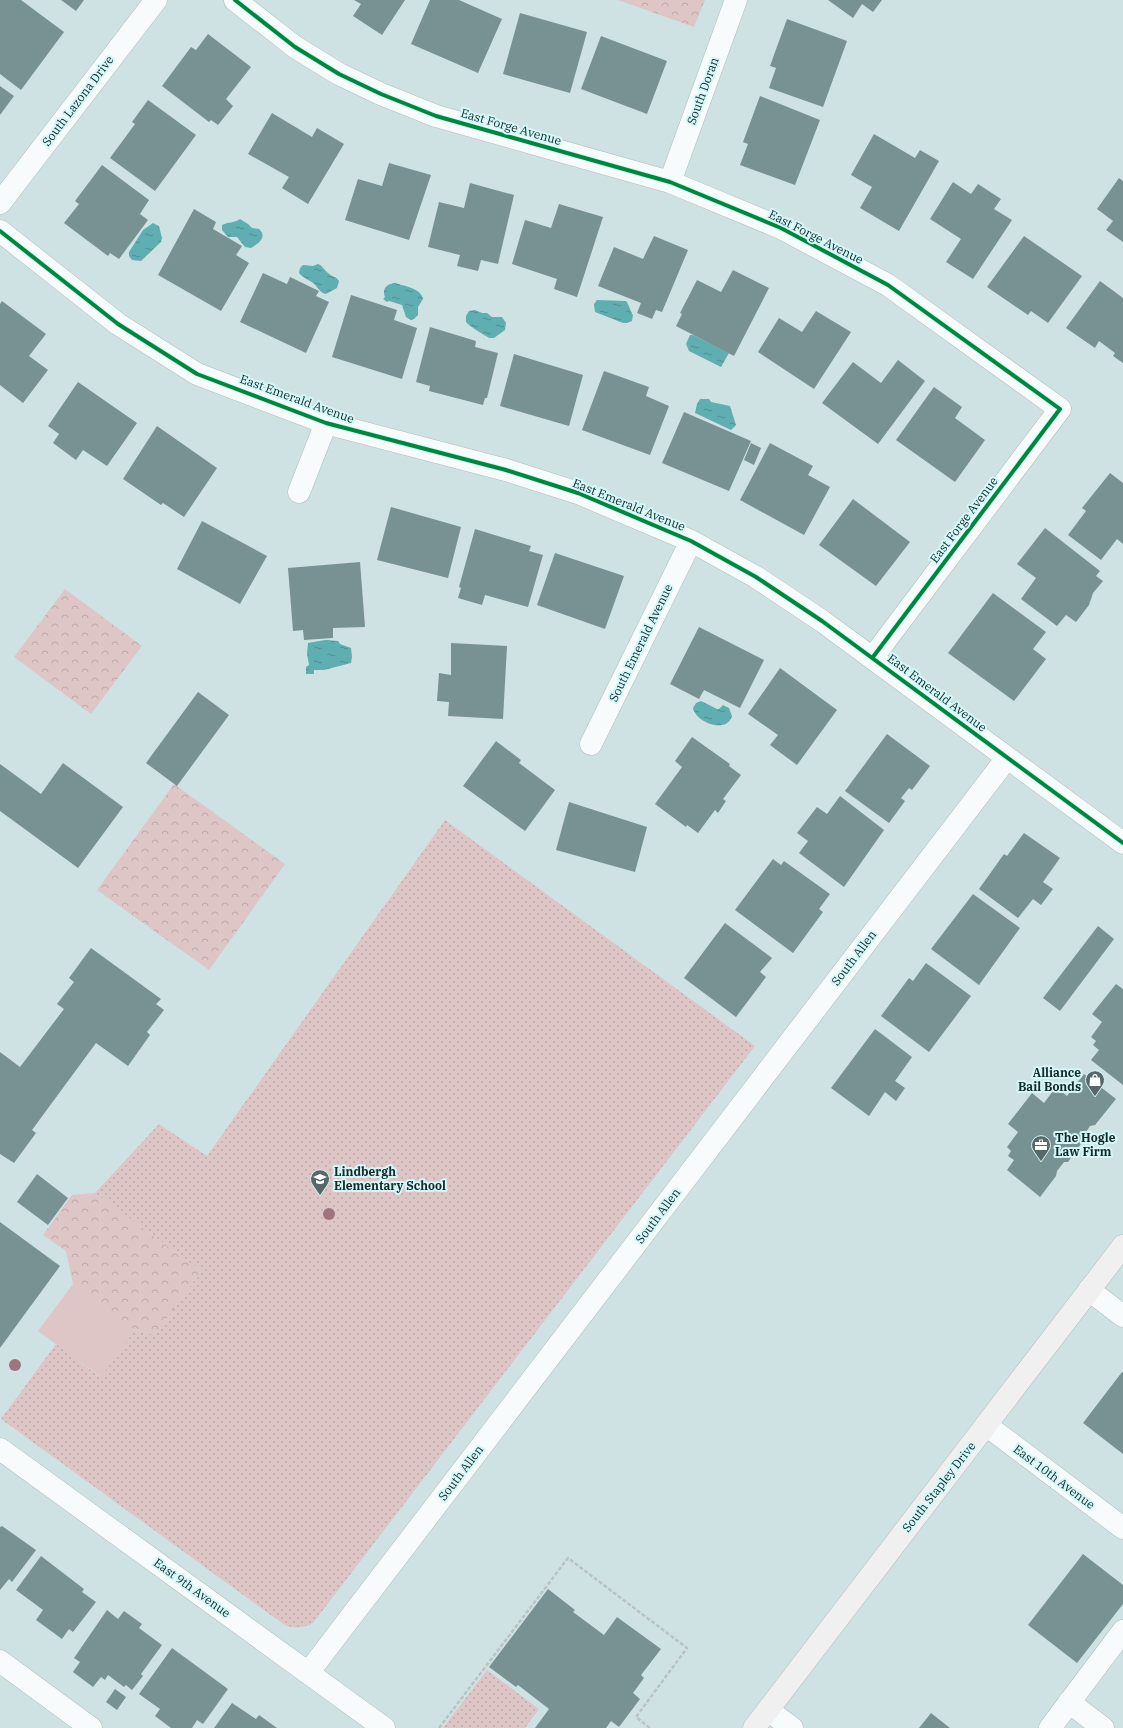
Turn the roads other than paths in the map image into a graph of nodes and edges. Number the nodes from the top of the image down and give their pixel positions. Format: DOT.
graph roads {
  1 [pos="156,0"];
  2 [pos="235,0"];
  3 [pos="736,0"];
  4 [pos="670,182"];
  5 [pos="0,203"];
  6 [pos="0,231"];
  7 [pos="326,423"];
  8 [pos="299,492"];
  9 [pos="691,541"];
  10 [pos="873,657"];
  11 [pos="591,744"];
  12 [pos="1007,758"];
  13 [pos="1123,843"];
  14 [pos="1123,1246"];
  15 [pos="1089,1290"];
  16 [pos="1123,1316"];
  17 [pos="986,1425"];
  18 [pos="0,1449"];
  19 [pos="1123,1528"];
  20 [pos="1123,1630"];
  21 [pos="0,1661"];
  22 [pos="308,1673"];
  23 [pos="1069,1702"];
  24 [pos="768,1710"];
  25 [pos="92,1728"];
  26 [pos="384,1728"];
  27 [pos="754,1728"];
  28 [pos="792,1728"];
  29 [pos="1050,1728"];
  30 [pos="1103,1728"];
  1 -- 5 [label="street, South Lazona Drive"];
  2 -- 4 [label="street, East Forge Avenue"];
  3 -- 4 [label="street, South Doran"];
  4 -- 10 [label="street, East Forge Avenue"];
  6 -- 7 [label="street, East Emerald Avenue"];
  7 -- 8 [label="street"];
  7 -- 9 [label="street, East Emerald Avenue"];
  9 -- 10 [label="street, East Emerald Avenue"];
  9 -- 11 [label="street, South Emerald Avenue"];
  10 -- 12 [label="street, East Emerald Avenue"];
  12 -- 13 [label="street, East Emerald Avenue"];
  12 -- 22 [label="street, South Allen"];
  14 -- 15 [label="main road, South Stapley Drive"];
  15 -- 16 [label="street"];
  15 -- 17 [label="main road, South Stapley Drive"];
  17 -- 19 [label="street, East 10th Avenue"];
  17 -- 24 [label="main road, South Stapley Drive"];
  18 -- 22 [label="street, East 9th Avenue"];
  20 -- 23 [label="street"];
  21 -- 25 [label="street"];
  22 -- 26 [label="street, East 9th Avenue"];
  23 -- 29 [label="street"];
  23 -- 30 [label="street"];
  24 -- 27 [label="main road, South Stapley Drive"];
  24 -- 28 [label="street"];
}
